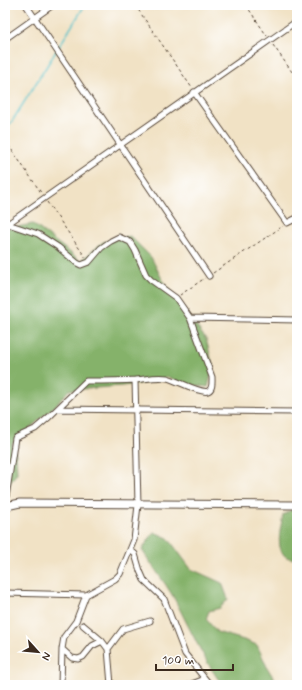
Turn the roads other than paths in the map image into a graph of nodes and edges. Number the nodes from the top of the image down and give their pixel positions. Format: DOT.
graph roads {
  1 [pos="26,5"];
  2 [pos="53,5"];
  3 [pos="35,18"];
  4 [pos="297,21"];
  5 [pos="5,39"];
  6 [pos="194,92"];
  7 [pos="120,144"];
  8 [pos="297,218"];
  9 [pos="6,225"];
  10 [pos="209,276"];
  11 [pos="190,318"];
  12 [pos="297,320"];
  13 [pos="135,380"];
  14 [pos="58,409"];
  15 [pos="136,410"];
  16 [pos="297,412"];
  17 [pos="5,504"];
  18 [pos="138,505"];
  19 [pos="297,505"];
  20 [pos="5,509"];
  21 [pos="130,550"];
  22 [pos="5,593"];
  23 [pos="86,595"];
  24 [pos="150,621"];
  25 [pos="83,625"];
  26 [pos="102,641"];
  27 [pos="62,649"];
  28 [pos="108,649"];
  29 [pos="205,679"];
  30 [pos="61,685"];
  31 [pos="111,685"];
  32 [pos="189,685"];
  33 [pos="210,685"];
  1 -- 3 [label="street"];
  2 -- 3 [label="street"];
  3 -- 5 [label="street"];
  3 -- 7 [label="street"];
  4 -- 6 [label="street"];
  6 -- 7 [label="street"];
  6 -- 8 [label="street"];
  7 -- 9 [label="street"];
  7 -- 10 [label="street"];
  9 -- 11 [label="street"];
  11 -- 12 [label="street"];
  11 -- 13 [label="street"];
  13 -- 14 [label="street"];
  13 -- 15 [label="street"];
  14 -- 15 [label="street"];
  14 -- 17 [label="street"];
  15 -- 16 [label="street"];
  15 -- 18 [label="street"];
  18 -- 19 [label="street"];
  18 -- 20 [label="street"];
  18 -- 21 [label="street"];
  21 -- 23 [label="street"];
  21 -- 29 [label="street"];
  22 -- 23 [label="street"];
  23 -- 27 [label="street"];
  24 -- 28 [label="street"];
  25 -- 26 [label="street"];
  26 -- 27 [label="street"];
  26 -- 28 [label="street"];
  27 -- 30 [label="street"];
  28 -- 31 [label="street"];
  29 -- 32 [label="street"];
  29 -- 33 [label="street"];
}
